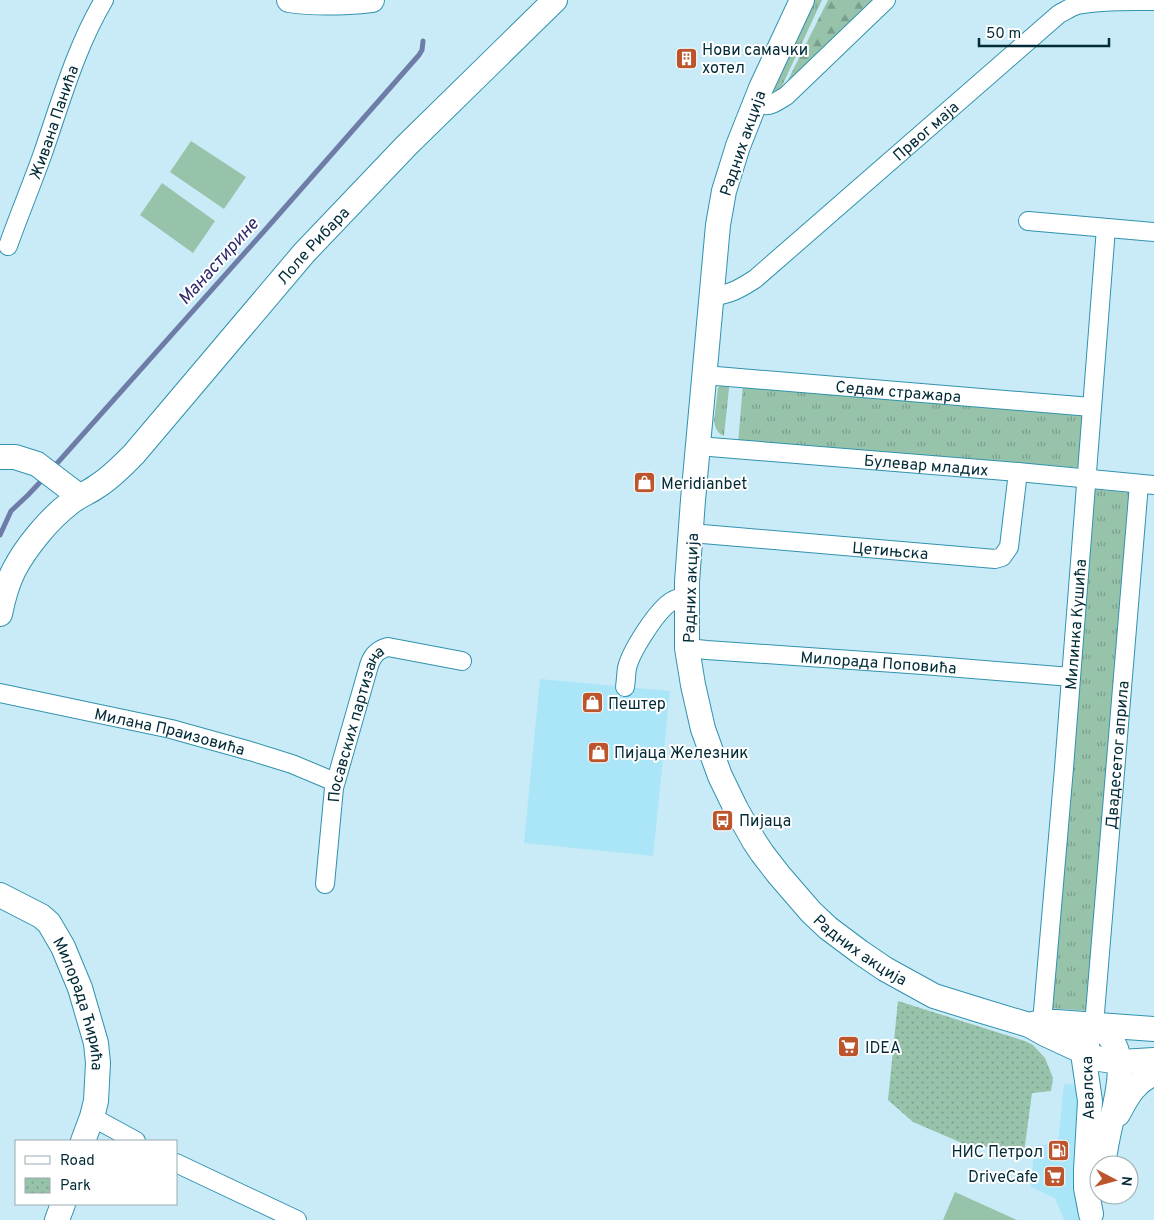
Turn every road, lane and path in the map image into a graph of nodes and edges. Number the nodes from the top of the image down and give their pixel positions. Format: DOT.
graph roads {
  1 [pos="104,0"];
  2 [pos="289,0"];
  3 [pos="372,0"];
  4 [pos="555,0"];
  5 [pos="802,0"];
  6 [pos="886,0"];
  7 [pos="1154,2"];
  8 [pos="755,103"];
  9 [pos="1028,221"];
  10 [pos="1106,228"];
  11 [pos="1154,232"];
  12 [pos="8,246"];
  13 [pos="711,297"];
  14 [pos="704,375"];
  15 [pos="1092,408"];
  16 [pos="698,446"];
  17 [pos="0,457"];
  18 [pos="1018,472"];
  19 [pos="1087,479"];
  20 [pos="1147,484"];
  21 [pos="79,496"];
  22 [pos="691,533"];
  23 [pos="687,597"];
  24 [pos="0,614"];
  25 [pos="687,648"];
  26 [pos="462,662"];
  27 [pos="1071,677"];
  28 [pos="625,687"];
  29 [pos="0,693"];
  30 [pos="335,782"];
  31 [pos="325,884"];
  32 [pos="0,895"];
  33 [pos="1035,1023"];
  34 [pos="1096,1025"];
  35 [pos="1154,1030"];
  36 [pos="1085,1053"];
  37 [pos="1154,1060"];
  38 [pos="1120,1062"];
  39 [pos="1154,1074"];
  40 [pos="92,1117"];
  41 [pos="1109,1130"];
  42 [pos="83,1140"];
  43 [pos="134,1140"];
  44 [pos="1105,1155"];
  45 [pos="178,1164"];
  46 [pos="63,1205"];
  47 [pos="1090,1217"];
  48 [pos="57,1220"];
  49 [pos="297,1220"];
  1 -- 12 [label="street, Живана Панића"];
  2 -- 3 [label="main road"];
  4 -- 21 [label="main road, Лоле Рибара"];
  5 -- 8 [label="main road, Радних акција"];
  6 -- 8 [label="street"];
  7 -- 13 [label="street, Првог маја"];
  8 -- 13 [label="main road, Радних акција"];
  9 -- 10 [label="street"];
  10 -- 11 [label="street"];
  10 -- 15 [label="street, Милинка Кушића"];
  13 -- 14 [label="main road, Радних акција"];
  14 -- 15 [label="street, Седам стражара"];
  14 -- 16 [label="main road, Радних акција"];
  15 -- 19 [label="street, Милинка Кушића"];
  16 -- 18 [label="street, Булевар младих"];
  16 -- 22 [label="main road, Радних акција"];
  17 -- 21 [label="main road"];
  18 -- 19 [label="street, Булевар младих"];
  18 -- 22 [label="street, Цетињска"];
  19 -- 20 [label="street, Булевар младих"];
  19 -- 27 [label="street, Милинка Кушића"];
  20 -- 34 [label="street, Двадесетог априла"];
  21 -- 24 [label="main road"];
  22 -- 23 [label="main road, Радних акција"];
  23 -- 25 [label="main road, Радних акција"];
  23 -- 28 [label="street"];
  25 -- 27 [label="street, Милорада Поповића"];
  25 -- 33 [label="main road, Радних акција"];
  26 -- 30 [label="street, Посавских партизана"];
  27 -- 33 [label="street, Милинка Кушића"];
  29 -- 30 [label="street, Милана Праизовића"];
  30 -- 31 [label="street, Посавских партизана"];
  32 -- 40 [label="main road, Милорада Ћирића"];
  33 -- 34 [label="main road, Радних акција"];
  33 -- 36 [label="main road, Радних акција"];
  34 -- 35 [label="main road, Радних акција"];
  34 -- 36 [label="main road, Авалска"];
  34 -- 38 [label="main road"];
  36 -- 38 [label="main road, Радних акција"];
  36 -- 47 [label="main road, Авалска"];
  37 -- 38 [label="main road, Радних акција"];
  38 -- 41 [label="main road, Авалска"];
  39 -- 41 [label="main road"];
  40 -- 42 [label="main road, Милорада Ћирића"];
  40 -- 43 [label="street"];
  41 -- 44 [label="main road, Авалска"];
  45 -- 49 [label="street"];
  46 -- 48 [label="main road"];
}
